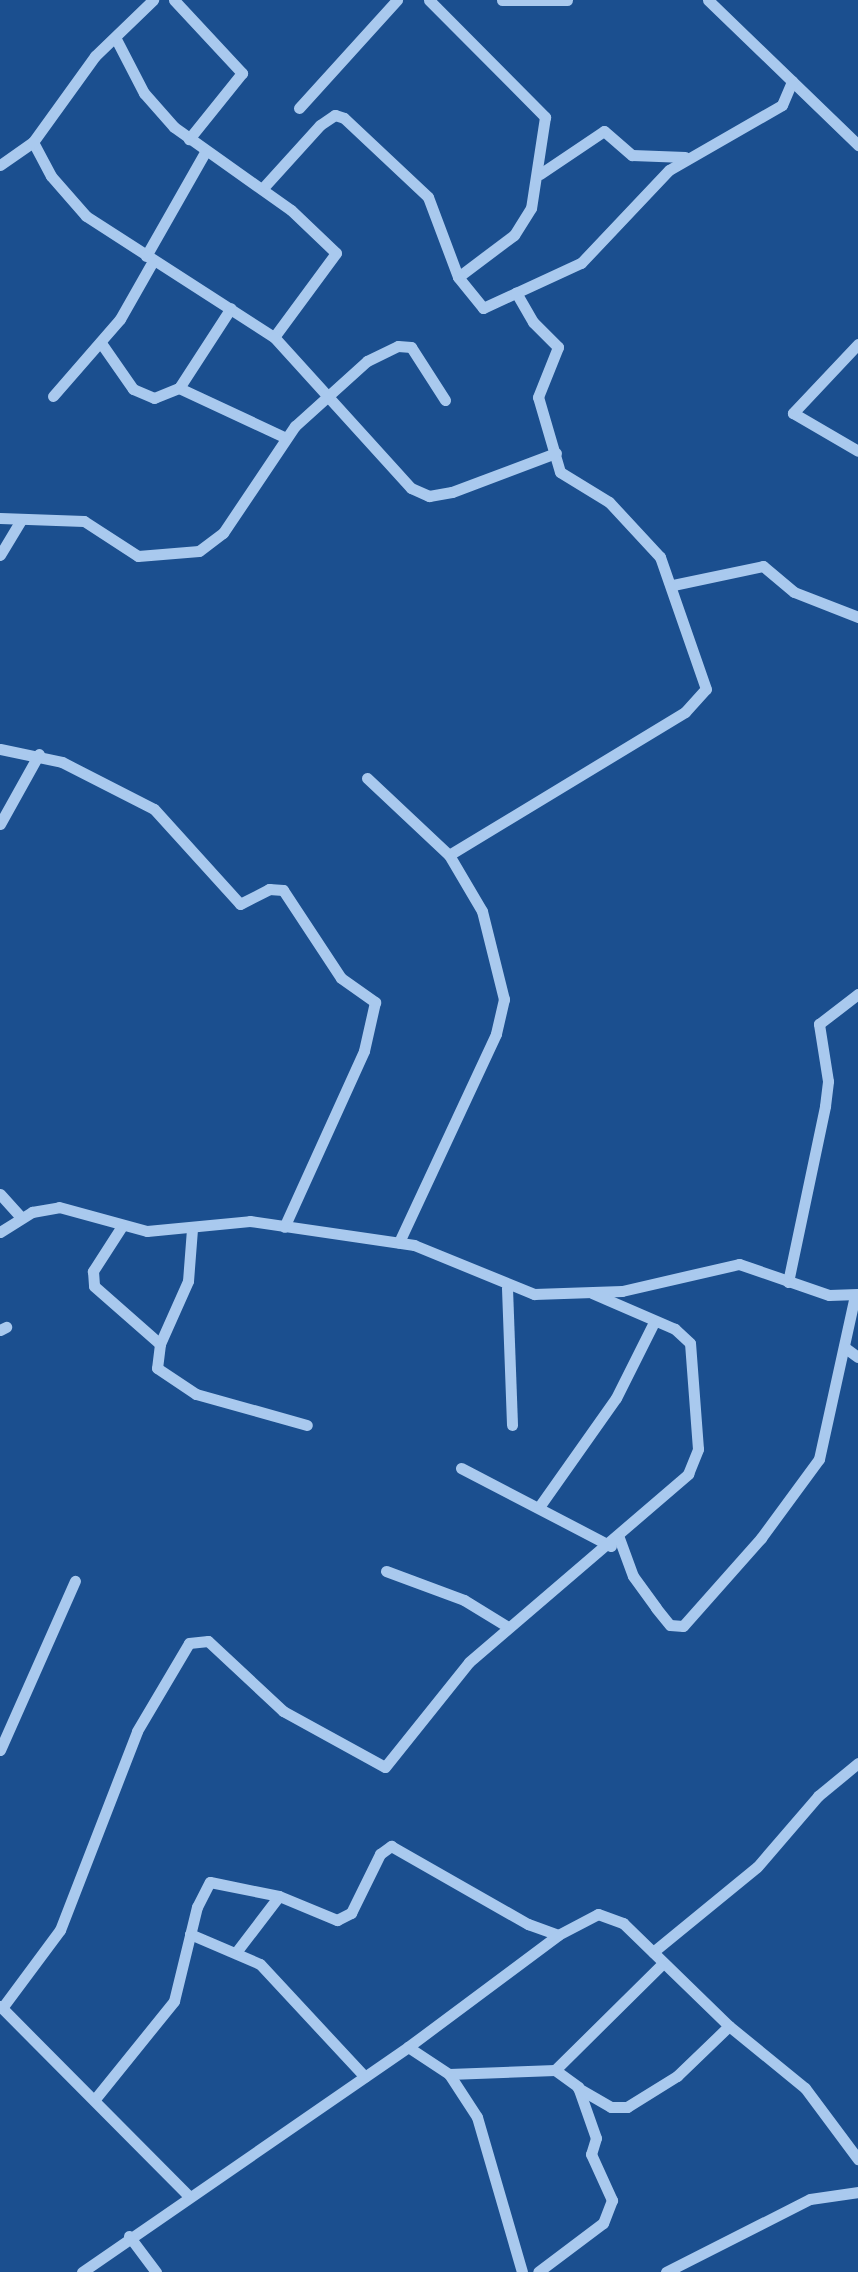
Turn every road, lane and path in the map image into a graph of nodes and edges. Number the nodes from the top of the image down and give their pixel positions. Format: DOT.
graph roads {
  1 [pos="153,0"];
  2 [pos="174,0"];
  3 [pos="397,0"];
  4 [pos="429,0"];
  5 [pos="502,0"];
  6 [pos="567,0"];
  7 [pos="708,0"];
  8 [pos="116,39"];
  9 [pos="792,81"];
  10 [pos="299,108"];
  11 [pos="189,139"];
  12 [pos="33,142"];
  13 [pos="858,145"];
  14 [pos="205,152"];
  15 [pos="685,157"];
  16 [pos="0,165"];
  17 [pos="540,174"];
  18 [pos="262,189"];
  19 [pos="149,259"];
  20 [pos="458,277"];
  21 [pos="516,292"];
  22 [pos="231,308"];
  23 [pos="274,337"];
  24 [pos="101,343"];
  25 [pos="858,344"];
  26 [pos="179,388"];
  27 [pos="328,390"];
  28 [pos="53,396"];
  29 [pos="445,400"];
  30 [pos="286,438"];
  31 [pos="858,451"];
  32 [pos="556,453"];
  33 [pos="0,518"];
  34 [pos="21,520"];
  35 [pos="0,555"];
  36 [pos="673,585"];
  37 [pos="858,617"];
  38 [pos="0,749"];
  39 [pos="39,754"];
  40 [pos="367,778"];
  41 [pos="0,824"];
  42 [pos="449,855"];
  43 [pos="858,994"];
  44 [pos="0,1194"];
  45 [pos="21,1217"];
  46 [pos="122,1226"];
  47 [pos="284,1227"];
  48 [pos="192,1229"];
  49 [pos="0,1232"];
  50 [pos="399,1242"];
  51 [pos="788,1282"];
  52 [pos="507,1288"];
  53 [pos="592,1293"];
  54 [pos="856,1294"];
  55 [pos="654,1322"];
  56 [pos="855,1322"];
  57 [pos="160,1344"];
  58 [pos="844,1347"];
  59 [pos="858,1357"];
  60 [pos="307,1425"];
  61 [pos="512,1425"];
  62 [pos="461,1468"];
  63 [pos="539,1507"];
  64 [pos="615,1542"];
  65 [pos="386,1571"];
  66 [pos="75,1581"];
  67 [pos="508,1627"];
  68 [pos="0,1750"];
  69 [pos="858,1763"];
  70 [pos="279,1896"];
  71 [pos="190,1934"];
  72 [pos="558,1935"];
  73 [pos="237,1951"];
  74 [pos="653,1952"];
  75 [pos="663,1963"];
  76 [pos="1,2007"];
  77 [pos="729,2026"];
  78 [pos="408,2047"];
  79 [pos="555,2070"];
  80 [pos="449,2074"];
  81 [pos="365,2077"];
  82 [pos="578,2087"];
  83 [pos="95,2099"];
  84 [pos="858,2159"];
  85 [pos="858,2192"];
  86 [pos="188,2195"];
  87 [pos="129,2236"];
  88 [pos="82,2272"];
  89 [pos="156,2272"];
  90 [pos="522,2272"];
  91 [pos="538,2272"];
  92 [pos="666,2272"];
  1 -- 8 [label="street"];
  2 -- 11 [label="street"];
  3 -- 10 [label="street"];
  4 -- 17 [label="street"];
  5 -- 6 [label="street"];
  7 -- 9 [label="street"];
  8 -- 11 [label="street"];
  8 -- 12 [label="street"];
  9 -- 13 [label="street"];
  9 -- 15 [label="street"];
  11 -- 14 [label="street"];
  12 -- 16 [label="street"];
  12 -- 19 [label="street"];
  14 -- 18 [label="street"];
  14 -- 19 [label="street"];
  15 -- 17 [label="street"];
  15 -- 21 [label="street"];
  17 -- 20 [label="street"];
  18 -- 20 [label="street"];
  18 -- 23 [label="street"];
  19 -- 22 [label="street"];
  19 -- 24 [label="street"];
  20 -- 21 [label="street"];
  21 -- 32 [label="street"];
  22 -- 23 [label="street"];
  22 -- 26 [label="street"];
  23 -- 27 [label="street"];
  24 -- 26 [label="street"];
  24 -- 28 [label="street"];
  25 -- 31 [label="street"];
  26 -- 30 [label="street"];
  27 -- 29 [label="street"];
  27 -- 30 [label="street"];
  27 -- 32 [label="street"];
  30 -- 34 [label="street"];
  32 -- 36 [label="street"];
  33 -- 34 [label="street"];
  34 -- 35 [label="street"];
  36 -- 37 [label="street"];
  36 -- 42 [label="street"];
  38 -- 39 [label="street"];
  39 -- 41 [label="street"];
  39 -- 47 [label="street"];
  40 -- 42 [label="street"];
  42 -- 50 [label="street"];
  43 -- 51 [label="street"];
  44 -- 45 [label="street"];
  45 -- 46 [label="street"];
  45 -- 49 [label="street"];
  46 -- 48 [label="street"];
  46 -- 57 [label="street"];
  47 -- 48 [label="street"];
  47 -- 50 [label="street"];
  48 -- 57 [label="street"];
  50 -- 52 [label="street"];
  51 -- 53 [label="street"];
  51 -- 54 [label="street"];
  52 -- 53 [label="street"];
  52 -- 61 [label="street"];
  53 -- 55 [label="street"];
  54 -- 56 [label="street"];
  55 -- 63 [label="street"];
  55 -- 64 [label="street"];
  56 -- 58 [label="street"];
  57 -- 60 [label="street"];
  58 -- 59 [label="street"];
  58 -- 64 [label="street"];
  62 -- 63 [label="street"];
  63 -- 64 [label="street"];
  64 -- 67 [label="street"];
  65 -- 67 [label="street"];
  66 -- 68 [label="street"];
  67 -- 76 [label="street"];
  69 -- 74 [label="street"];
  70 -- 71 [label="street"];
  70 -- 72 [label="street"];
  70 -- 73 [label="street"];
  71 -- 73 [label="street"];
  71 -- 83 [label="street"];
  72 -- 74 [label="street"];
  72 -- 78 [label="street"];
  73 -- 81 [label="street"];
  74 -- 75 [label="street"];
  75 -- 77 [label="street"];
  75 -- 79 [label="street"];
  76 -- 83 [label="street"];
  77 -- 82 [label="street"];
  77 -- 84 [label="street"];
  78 -- 80 [label="street"];
  78 -- 81 [label="street"];
  79 -- 80 [label="street"];
  79 -- 82 [label="street"];
  80 -- 90 [label="street"];
  81 -- 86 [label="street"];
  82 -- 91 [label="street"];
  83 -- 86 [label="street"];
  85 -- 92 [label="street"];
  86 -- 87 [label="street"];
  87 -- 88 [label="street"];
  87 -- 89 [label="street"];
}
